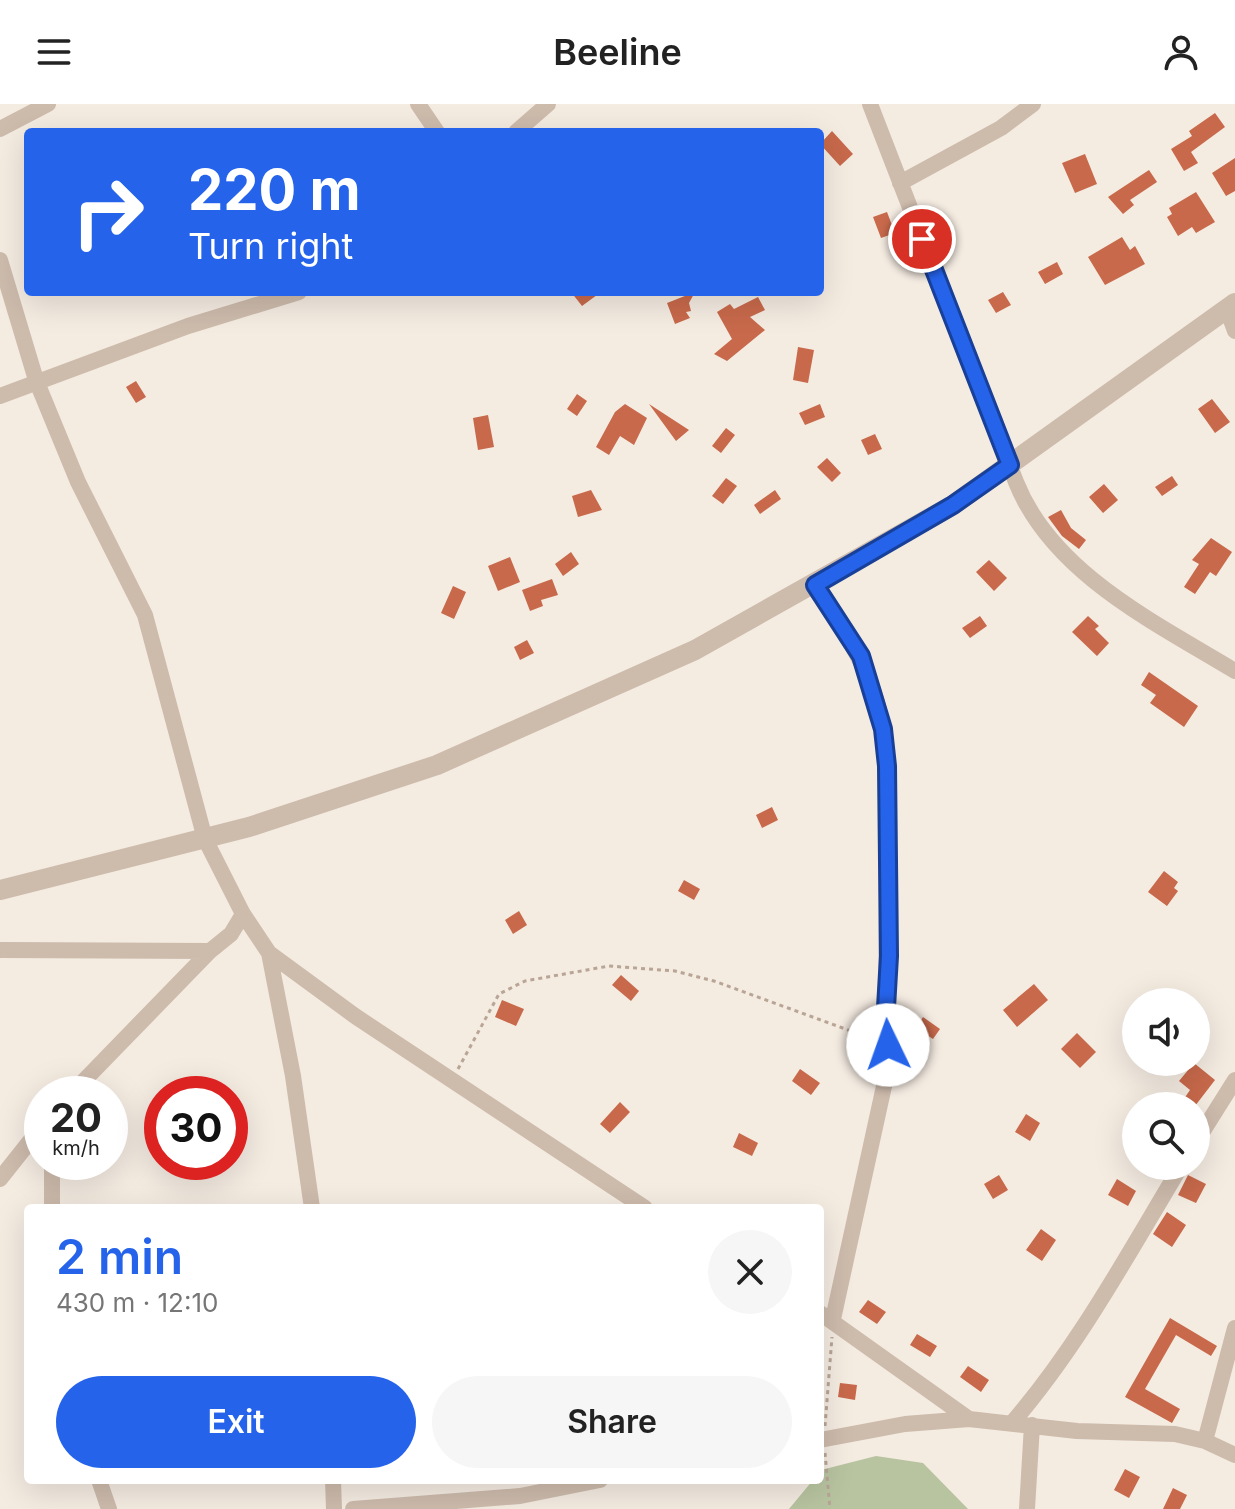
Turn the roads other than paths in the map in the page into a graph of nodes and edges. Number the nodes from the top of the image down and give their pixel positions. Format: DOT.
graph roads {
  1 [pos="48,104"];
  2 [pos="418,104"];
  3 [pos="548,104"];
  4 [pos="870,104"];
  5 [pos="1033,104"];
  6 [pos="434,128"];
  7 [pos="521,128"];
  8 [pos="0,129"];
  9 [pos="900,183"];
  10 [pos="0,260"];
  11 [pos="287,296"];
  12 [pos="1231,306"];
  13 [pos="1235,331"];
  14 [pos="36,380"];
  15 [pos="0,396"];
  16 [pos="1010,465"];
  17 [pos="815,585"];
  18 [pos="1235,671"];
  19 [pos="205,839"];
  20 [pos="0,890"];
  21 [pos="243,914"];
  22 [pos="0,950"];
  23 [pos="210,951"];
  24 [pos="269,953"];
  25 [pos="88,1076"];
  26 [pos="1235,1080"];
  27 [pos="1210,1120"];
  28 [pos="24,1149"];
  29 [pos="0,1179"];
  30 [pos="52,1180"];
  31 [pos="1173,1180"];
  32 [pos="52,1204"];
  33 [pos="311,1204"];
  34 [pos="639,1204"];
  35 [pos="827,1316"];
  36 [pos="1235,1328"];
  37 [pos="969,1419"];
  38 [pos="1012,1423"];
  39 [pos="1032,1425"];
  40 [pos="824,1439"];
  41 [pos="1205,1441"];
  42 [pos="1235,1455"];
  43 [pos="100,1484"];
  44 [pos="333,1484"];
  45 [pos="586,1484"];
  46 [pos="522,1503"];
  47 [pos="109,1509"];
  48 [pos="334,1509"];
  49 [pos="353,1509"];
  50 [pos="1027,1509"];
  1 -- 8 [label="street"];
  2 -- 6 [label="street"];
  3 -- 7 [label="street"];
  4 -- 9 [label="street"];
  5 -- 9 [label="street"];
  9 -- 16 [label="street"];
  10 -- 14 [label="street"];
  11 -- 14 [label="street"];
  12 -- 13 [label="street"];
  12 -- 16 [label="street"];
  14 -- 15 [label="street"];
  14 -- 19 [label="street"];
  16 -- 17 [label="street"];
  16 -- 18 [label="street"];
  17 -- 19 [label="street"];
  17 -- 35 [label="street"];
  19 -- 20 [label="street"];
  19 -- 21 [label="street"];
  21 -- 23 [label="street"];
  21 -- 24 [label="street"];
  22 -- 23 [label="street"];
  23 -- 25 [label="street"];
  24 -- 33 [label="street"];
  24 -- 34 [label="street"];
  26 -- 27 [label="street"];
  28 -- 29 [label="street"];
  30 -- 32 [label="street"];
  31 -- 38 [label="street"];
  35 -- 37 [label="street"];
  36 -- 41 [label="street"];
  37 -- 38 [label="street"];
  37 -- 40 [label="street"];
  38 -- 39 [label="street"];
  39 -- 41 [label="street"];
  39 -- 50 [label="street"];
  41 -- 42 [label="street"];
  43 -- 47 [label="street"];
  44 -- 48 [label="street"];
  45 -- 46 [label="street"];
  46 -- 49 [label="street"];
}
